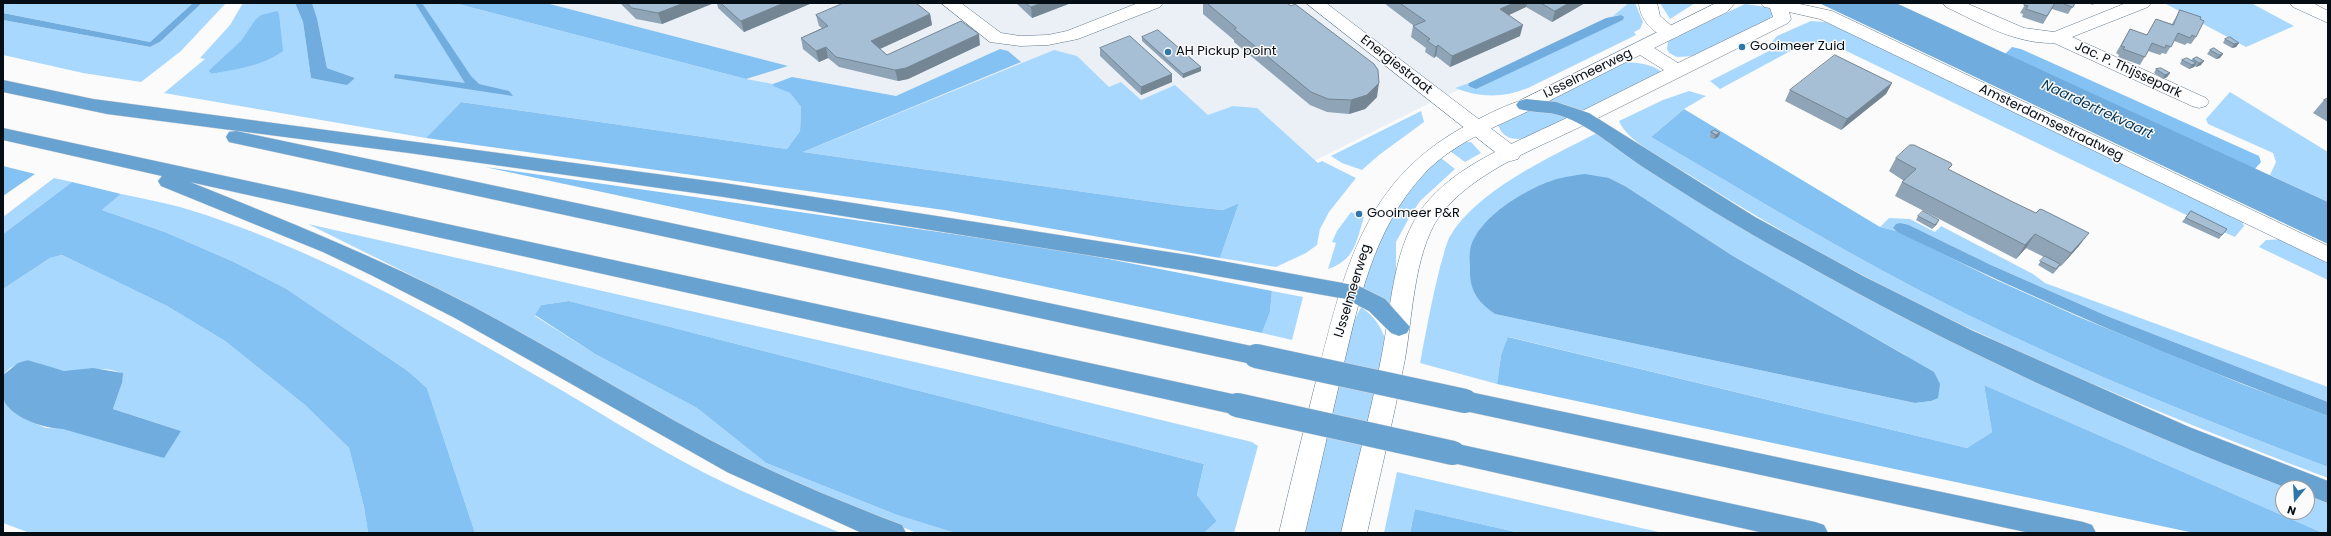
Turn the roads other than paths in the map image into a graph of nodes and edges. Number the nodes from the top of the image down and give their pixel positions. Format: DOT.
graph roads {
  1 [pos="950,3"];
  2 [pos="1154,3"];
  3 [pos="1315,3"];
  4 [pos="1648,3"];
  5 [pos="1726,3"];
  6 [pos="1952,3"];
  7 [pos="2142,3"];
  8 [pos="2299,3"];
  9 [pos="1776,4"];
  10 [pos="2328,18"];
  11 [pos="1672,34"];
  12 [pos="2056,37"];
  13 [pos="1641,48"];
  14 [pos="1678,71"];
  15 [pos="3,86"];
  16 [pos="2199,102"];
  17 [pos="93,105"];
  18 [pos="1526,105"];
  19 [pos="1585,117"];
  20 [pos="1478,128"];
  21 [pos="3,134"];
  22 [pos="1511,154"];
  23 [pos="115,159"];
  24 [pos="2328,255"];
  25 [pos="1351,292"];
  26 [pos="1399,326"];
  27 [pos="2328,492"];
  28 [pos="893,533"];
  29 [pos="1292,533"];
  30 [pos="1354,533"];
  31 [pos="1815,533"];
  32 [pos="2083,533"];
  1 -- 2 [label="street"];
  3 -- 20 [label="street, Energiestraat"];
  4 -- 11 [label="street"];
  5 -- 11 [label="street, IJsselmeerweg"];
  6 -- 12 [label="street, Jac. P. Thijssepark"];
  7 -- 12 [label="street, Jac. P. Thijssepark"];
  8 -- 10 [label="street"];
  9 -- 14 [label="street"];
  9 -- 24 [label="street, Amsterdamsestraatweg"];
  11 -- 13 [label="street, IJsselmeerweg"];
  12 -- 16 [label="street, Jac. P. Thijssepark"];
  13 -- 14 [label="street, IJsselmeerweg"];
  13 -- 18 [label="street, IJsselmeerweg"];
  14 -- 19 [label="street"];
  15 -- 17 [label="highway"];
  17 -- 25 [label="highway"];
  17 -- 32 [label="highway, bridge"];
  18 -- 19 [label="highway"];
  18 -- 20 [label="street, IJsselmeerweg"];
  19 -- 22 [label="street"];
  19 -- 27 [label="highway"];
  20 -- 22 [label="street, Energiestraat"];
  20 -- 25 [label="street, IJsselmeerweg"];
  21 -- 23 [label="highway"];
  22 -- 26 [label="street"];
  23 -- 28 [label="highway"];
  23 -- 31 [label="highway, bridge"];
  25 -- 26 [label="highway"];
  25 -- 29 [label="street, IJsselmeerweg"];
  26 -- 30 [label="street"];
}
